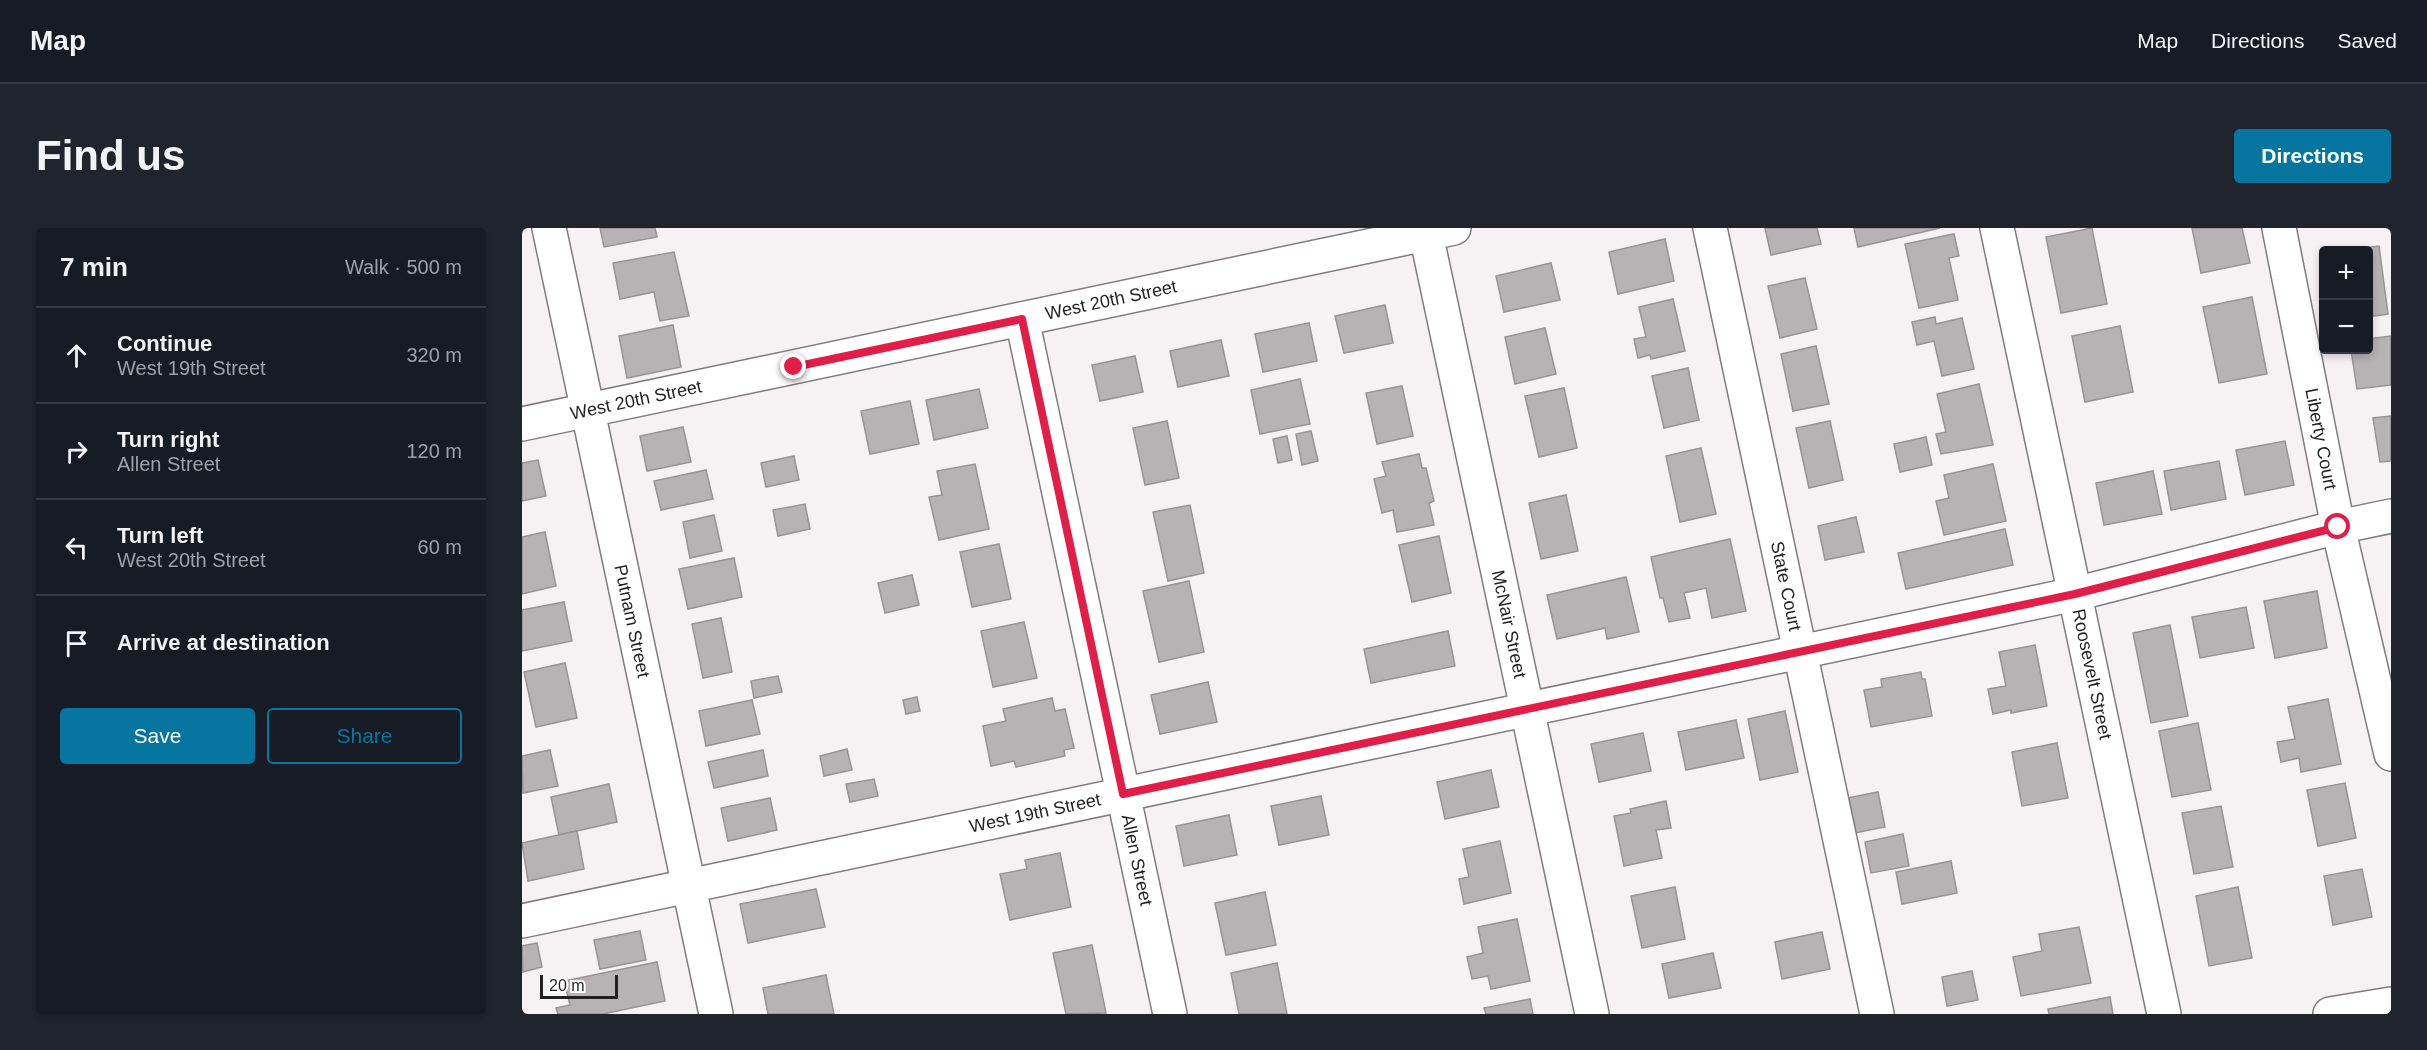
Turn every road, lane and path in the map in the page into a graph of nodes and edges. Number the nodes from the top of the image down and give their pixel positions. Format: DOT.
graph roads {
  1 [pos="549,228"];
  2 [pos="1710,228"];
  3 [pos="1997,228"];
  4 [pos="2279,228"];
  5 [pos="1440,231"];
  6 [pos="1022,319"];
  7 [pos="587,411"];
  8 [pos="522,424"];
  9 [pos="2391,516"];
  10 [pos="2338,527"];
  11 [pos="2075,594"];
  12 [pos="1800,652"];
  13 [pos="1527,709"];
  14 [pos="2391,754"];
  15 [pos="1123,794"];
  16 [pos="688,886"];
  17 [pos="522,921"];
  18 [pos="2391,1004"];
  19 [pos="716,1014"];
  20 [pos="1170,1014"];
  21 [pos="1592,1014"];
  22 [pos="1877,1014"];
  23 [pos="2164,1014"];
  24 [pos="2331,1014"];
  1 -- 7 [label="street, Putnam Street"];
  2 -- 12 [label="street, State Court"];
  3 -- 11 [label="street, Roosevelt Street"];
  4 -- 10 [label="street, Liberty Court"];
  5 -- 6 [label="street, West 20th Street"];
  5 -- 13 [label="street, McNair Street"];
  6 -- 7 [label="street, West 20th Street"];
  6 -- 15 [label="street, Allen Street"];
  7 -- 8 [label="street, West 20th Street"];
  7 -- 16 [label="street, Putnam Street"];
  9 -- 10 [label="street, West 19th Street"];
  10 -- 11 [label="street, West 19th Street"];
  10 -- 14 [label="street, Liberty Court"];
  11 -- 12 [label="street, West 19th Street"];
  11 -- 23 [label="street, Roosevelt Street"];
  12 -- 13 [label="street, West 19th Street"];
  12 -- 22 [label="street, State Court"];
  13 -- 15 [label="street, West 19th Street"];
  13 -- 21 [label="street, McNair Street"];
  15 -- 16 [label="street, West 19th Street"];
  15 -- 20 [label="street, Allen Street"];
  16 -- 17 [label="street, West 19th Street"];
  16 -- 19 [label="street, Putnam Street"];
  18 -- 24 [label="street"];
}
